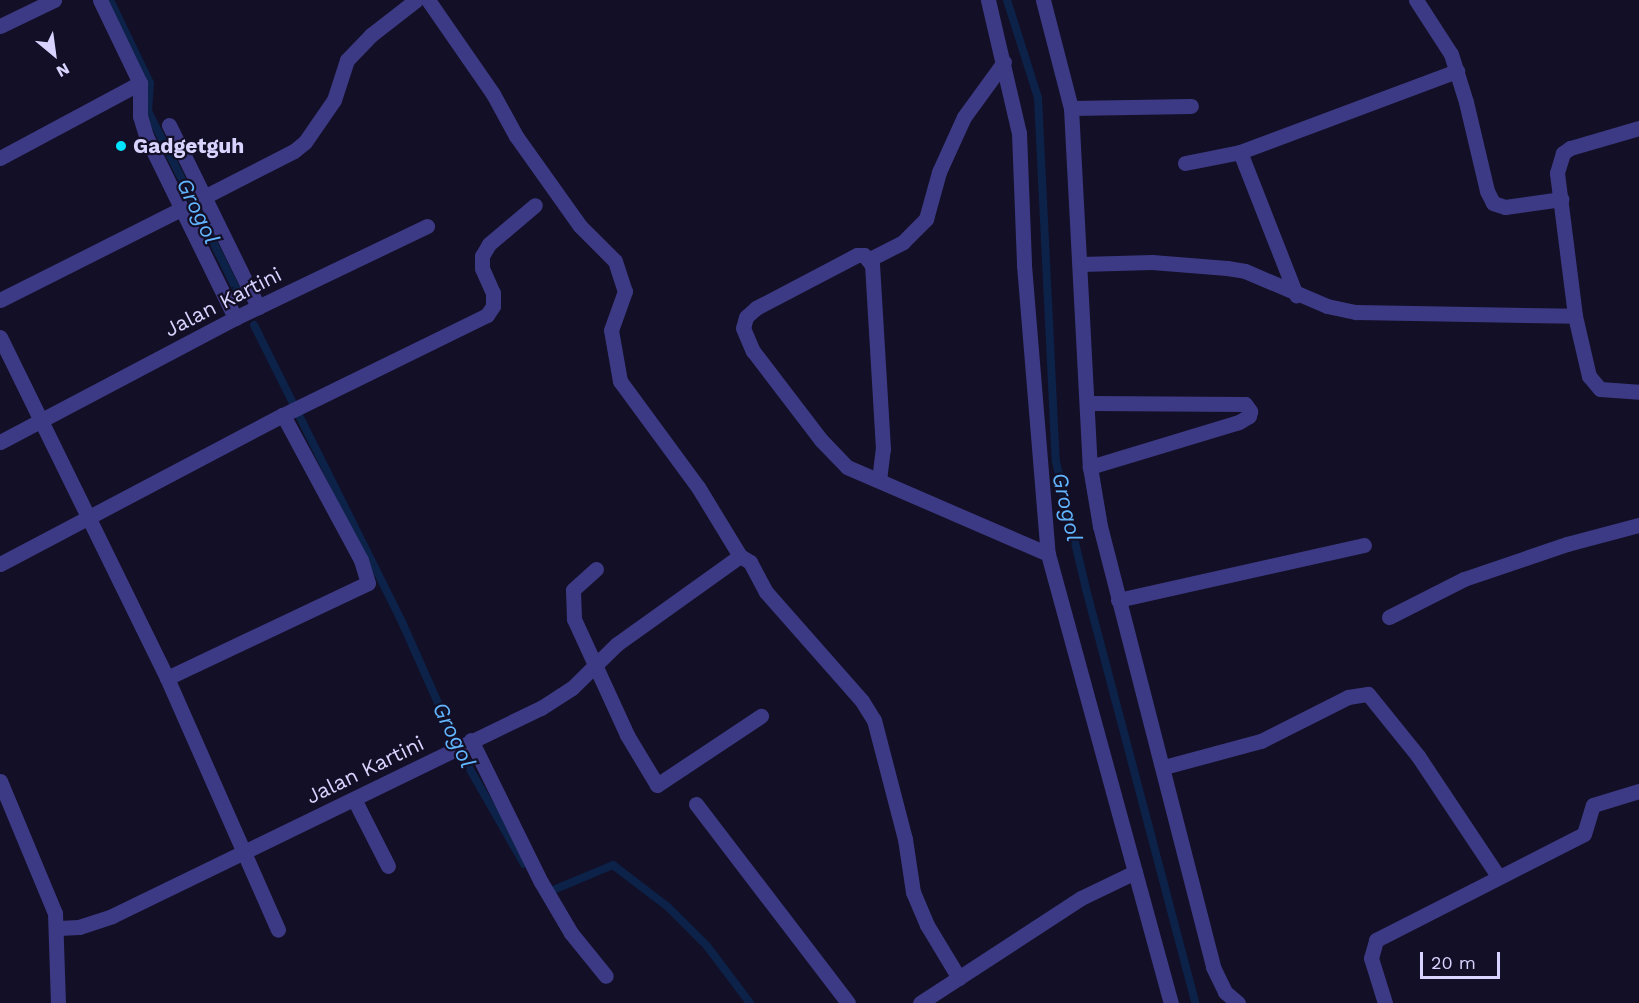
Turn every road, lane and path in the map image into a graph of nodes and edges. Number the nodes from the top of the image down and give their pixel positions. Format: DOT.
graph roads {
  1 [pos="54,0"];
  2 [pos="100,0"];
  3 [pos="416,0"];
  4 [pos="428,0"];
  5 [pos="988,0"];
  6 [pos="1043,0"];
  7 [pos="1416,0"];
  8 [pos="0,26"];
  9 [pos="1004,62"];
  10 [pos="1457,71"];
  11 [pos="141,83"];
  12 [pos="1191,106"];
  13 [pos="1071,108"];
  14 [pos="169,125"];
  15 [pos="1639,128"];
  16 [pos="1240,152"];
  17 [pos="0,158"];
  18 [pos="1185,163"];
  19 [pos="204,197"];
  20 [pos="1561,199"];
  21 [pos="534,205"];
  22 [pos="181,209"];
  23 [pos="427,226"];
  24 [pos="870,259"];
  25 [pos="1081,264"];
  26 [pos="1296,295"];
  27 [pos="0,300"];
  28 [pos="258,307"];
  29 [pos="1575,316"];
  30 [pos="235,318"];
  31 [pos="0,337"];
  32 [pos="1639,392"];
  33 [pos="1088,403"];
  34 [pos="286,413"];
  35 [pos="40,422"];
  36 [pos="0,442"];
  37 [pos="1090,467"];
  38 [pos="879,480"];
  39 [pos="88,518"];
  40 [pos="1639,525"];
  41 [pos="1364,546"];
  42 [pos="1048,554"];
  43 [pos="743,557"];
  44 [pos="0,564"];
  45 [pos="596,569"];
  46 [pos="1118,600"];
  47 [pos="1389,617"];
  48 [pos="594,666"];
  49 [pos="167,678"];
  50 [pos="761,716"];
  51 [pos="468,741"];
  52 [pos="1164,767"];
  53 [pos="0,781"];
  54 [pos="1639,791"];
  55 [pos="354,799"];
  56 [pos="696,804"];
  57 [pos="244,852"];
  58 [pos="388,866"];
  59 [pos="1135,872"];
  60 [pos="1498,876"];
  61 [pos="59,928"];
  62 [pos="278,930"];
  63 [pos="606,976"];
  64 [pos="959,978"];
  65 [pos="58,1003"];
  66 [pos="848,1003"];
  67 [pos="920,1003"];
  68 [pos="1171,1003"];
  69 [pos="1238,1003"];
  70 [pos="1385,1003"];
  1 -- 8 [label="street"];
  2 -- 11 [label="street"];
  3 -- 19 [label="street"];
  4 -- 43 [label="street"];
  5 -- 9 [label="street"];
  6 -- 13 [label="street"];
  7 -- 10 [label="street"];
  9 -- 24 [label="street"];
  9 -- 42 [label="street"];
  10 -- 16 [label="street"];
  10 -- 20 [label="street"];
  11 -- 17 [label="street"];
  11 -- 22 [label="street"];
  12 -- 13 [label="street"];
  13 -- 25 [label="street"];
  14 -- 19 [label="street"];
  15 -- 20 [label="street"];
  16 -- 18 [label="street"];
  16 -- 26 [label="street"];
  19 -- 28 [label="street"];
  20 -- 29 [label="street"];
  21 -- 34 [label="street"];
  22 -- 27 [label="street"];
  22 -- 30 [label="street"];
  23 -- 28 [label="street, Jalan Kartini"];
  24 -- 38 [label="street"];
  24 -- 38 [label="street"];
  25 -- 26 [label="street"];
  25 -- 33 [label="street"];
  26 -- 29 [label="street"];
  28 -- 30 [label="street, Jalan Kartini"];
  29 -- 32 [label="street"];
  30 -- 35 [label="street, Jalan Kartini"];
  31 -- 35 [label="street"];
  33 -- 37 [label="street"];
  33 -- 37 [label="street"];
  34 -- 39 [label="street"];
  34 -- 49 [label="street"];
  35 -- 36 [label="street, Jalan Kartini"];
  35 -- 39 [label="street"];
  37 -- 46 [label="street"];
  38 -- 42 [label="street"];
  39 -- 44 [label="street"];
  39 -- 49 [label="street"];
  40 -- 47 [label="street"];
  41 -- 46 [label="street"];
  42 -- 59 [label="street"];
  43 -- 48 [label="street, Jalan Kartini"];
  43 -- 64 [label="street"];
  45 -- 48 [label="street"];
  46 -- 52 [label="street"];
  48 -- 50 [label="street"];
  48 -- 51 [label="street, Jalan Kartini"];
  49 -- 57 [label="street"];
  51 -- 55 [label="street, Jalan Kartini"];
  51 -- 63 [label="street"];
  52 -- 60 [label="street"];
  52 -- 69 [label="street"];
  53 -- 61 [label="street"];
  54 -- 60 [label="street"];
  55 -- 57 [label="street, Jalan Kartini"];
  55 -- 58 [label="street"];
  56 -- 66 [label="street"];
  57 -- 61 [label="street, Jalan Kartini"];
  57 -- 62 [label="street"];
  59 -- 64 [label="street"];
  59 -- 68 [label="street"];
  60 -- 70 [label="street"];
  61 -- 65 [label="street"];
  64 -- 67 [label="street"];
}
